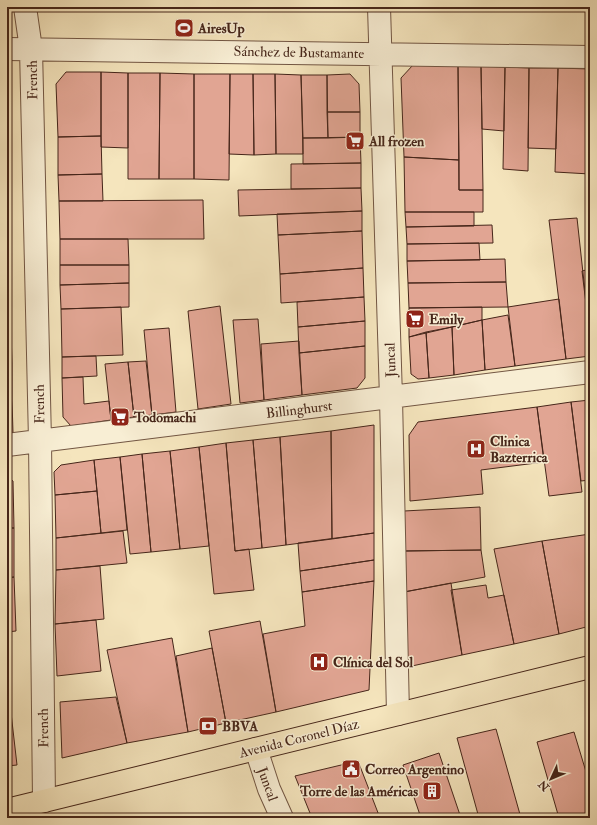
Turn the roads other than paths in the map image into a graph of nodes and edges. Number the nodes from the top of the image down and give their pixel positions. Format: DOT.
graph roads {
  1 [pos="25,7"];
  2 [pos="379,7"];
  3 [pos="7,49"];
  4 [pos="31,49"];
  5 [pos="381,54"];
  6 [pos="590,57"];
  7 [pos="590,372"];
  8 [pos="391,398"];
  9 [pos="40,441"];
  10 [pos="7,446"];
  11 [pos="590,667"];
  12 [pos="398,714"];
  13 [pos="256,749"];
  14 [pos="44,801"];
  15 [pos="7,810"];
  16 [pos="282,818"];
  1 -- 4 [label="street, French"];
  2 -- 5 [label="street, Juncal"];
  3 -- 4 [label="street, Sánchez de Bustamante"];
  4 -- 5 [label="street, Sánchez de Bustamante"];
  4 -- 9 [label="street, French"];
  5 -- 6 [label="street, Sánchez de Bustamante"];
  5 -- 8 [label="street, Juncal"];
  7 -- 8 [label="street, Billinghurst"];
  8 -- 9 [label="street, Billinghurst"];
  8 -- 12 [label="street, Juncal"];
  9 -- 10 [label="street, Billinghurst"];
  9 -- 14 [label="street, French"];
  11 -- 12 [label="main road, Avenida Coronel Díaz"];
  12 -- 13 [label="main road, Avenida Coronel Díaz"];
  13 -- 14 [label="main road, Avenida Coronel Díaz"];
  13 -- 16 [label="street, Juncal"];
  14 -- 15 [label="main road, Avenida Coronel Díaz"];
}
